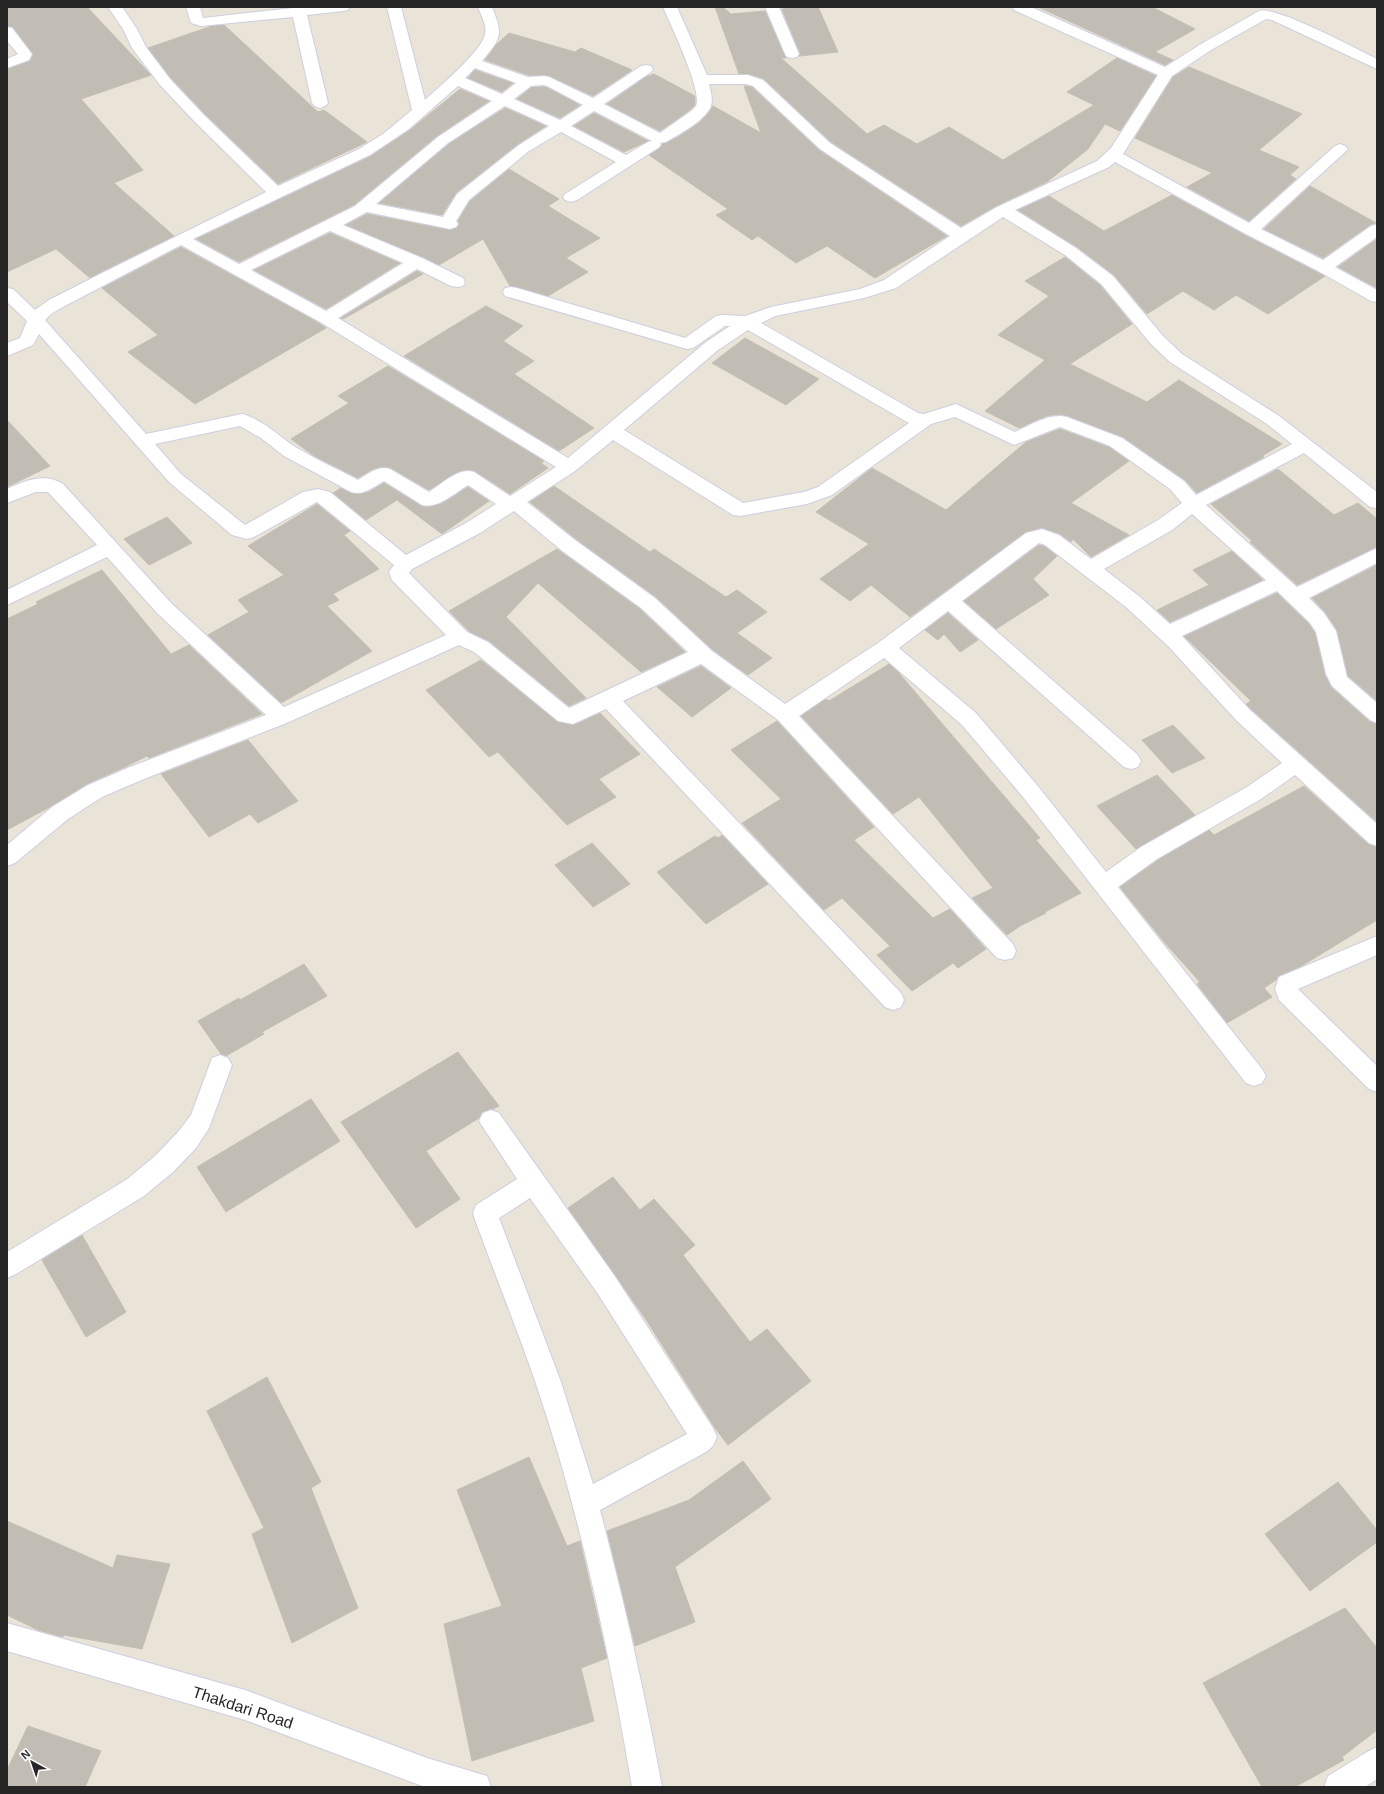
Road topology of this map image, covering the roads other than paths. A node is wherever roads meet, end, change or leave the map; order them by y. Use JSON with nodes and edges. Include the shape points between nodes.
{"nodes":[{"id":1,"x":115,"y":7,"type":"edge"},
{"id":2,"x":193,"y":7,"type":"edge"},
{"id":3,"x":343,"y":7,"type":"edge"},
{"id":4,"x":394,"y":7,"type":"edge"},
{"id":5,"x":485,"y":7,"type":"edge"},
{"id":6,"x":670,"y":7,"type":"edge"},
{"id":7,"x":772,"y":7,"type":"edge"},
{"id":8,"x":1019,"y":7,"type":"edge"},
{"id":9,"x":1265,"y":7,"type":"edge"},
{"id":10,"x":299,"y":12,"type":"junction"},
{"id":11,"x":1277,"y":17,"type":"junction"},
{"id":12,"x":7,"y":31,"type":"edge"},
{"id":13,"x":792,"y":54,"type":"dead end"},
{"id":14,"x":472,"y":62,"type":"junction"},
{"id":15,"x":7,"y":64,"type":"edge"},
{"id":16,"x":1377,"y":65,"type":"edge"},
{"id":17,"x":646,"y":69,"type":"dead end"},
{"id":18,"x":1166,"y":73,"type":"junction"},
{"id":19,"x":455,"y":79,"type":"junction"},
{"id":20,"x":701,"y":80,"type":"junction"},
{"id":21,"x":527,"y":82,"type":"junction"},
{"id":22,"x":504,"y":100,"type":"junction"},
{"id":23,"x":320,"y":103,"type":"dead end"},
{"id":24,"x":593,"y":104,"type":"junction"},
{"id":25,"x":420,"y":111,"type":"junction"},
{"id":26,"x":561,"y":126,"type":"junction"},
{"id":27,"x":653,"y":144,"type":"dead end"},
{"id":28,"x":1340,"y":149,"type":"dead end"},
{"id":29,"x":1114,"y":155,"type":"junction"},
{"id":30,"x":626,"y":161,"type":"junction"},
{"id":31,"x":276,"y":193,"type":"junction"},
{"id":32,"x":571,"y":197,"type":"dead end"},
{"id":33,"x":364,"y":207,"type":"junction"},
{"id":34,"x":1003,"y":210,"type":"junction"},
{"id":35,"x":330,"y":225,"type":"junction"},
{"id":36,"x":1250,"y":230,"type":"junction"},
{"id":37,"x":1374,"y":235,"type":"edge"},
{"id":38,"x":962,"y":236,"type":"junction"},
{"id":39,"x":182,"y":239,"type":"junction"},
{"id":40,"x":416,"y":262,"type":"junction"},
{"id":41,"x":1324,"y":267,"type":"junction"},
{"id":42,"x":239,"y":270,"type":"junction"},
{"id":43,"x":457,"y":282,"type":"dead end"},
{"id":44,"x":511,"y":292,"type":"dead end"},
{"id":45,"x":7,"y":293,"type":"edge"},
{"id":46,"x":1377,"y":297,"type":"edge"},
{"id":47,"x":326,"y":318,"type":"junction"},
{"id":48,"x":36,"y":320,"type":"junction"},
{"id":49,"x":747,"y":322,"type":"junction"},
{"id":50,"x":7,"y":350,"type":"edge"},
{"id":51,"x":925,"y":420,"type":"junction"},
{"id":52,"x":612,"y":431,"type":"junction"},
{"id":53,"x":142,"y":441,"type":"junction"},
{"id":54,"x":1305,"y":445,"type":"junction"},
{"id":55,"x":569,"y":468,"type":"junction"},
{"id":56,"x":7,"y":496,"type":"edge"},
{"id":57,"x":1377,"y":502,"type":"edge"},
{"id":58,"x":511,"y":503,"type":"junction"},
{"id":59,"x":1192,"y":504,"type":"junction"},
{"id":60,"x":110,"y":547,"type":"junction"},
{"id":61,"x":1377,"y":555,"type":"edge"},
{"id":62,"x":405,"y":564,"type":"junction"},
{"id":63,"x":1091,"y":568,"type":"junction"},
{"id":64,"x":1279,"y":582,"type":"junction"},
{"id":65,"x":1295,"y":597,"type":"junction"},
{"id":66,"x":7,"y":598,"type":"edge"},
{"id":67,"x":949,"y":601,"type":"junction"},
{"id":68,"x":1167,"y":634,"type":"junction"},
{"id":69,"x":459,"y":637,"type":"junction"},
{"id":70,"x":885,"y":648,"type":"junction"},
{"id":71,"x":705,"y":656,"type":"junction"},
{"id":72,"x":610,"y":699,"type":"junction"},
{"id":73,"x":785,"y":715,"type":"junction"},
{"id":74,"x":1377,"y":715,"type":"edge"},
{"id":75,"x":282,"y":718,"type":"junction"},
{"id":76,"x":1131,"y":761,"type":"dead end"},
{"id":77,"x":1296,"y":764,"type":"junction"},
{"id":78,"x":1377,"y":837,"type":"edge"},
{"id":79,"x":7,"y":857,"type":"edge"},
{"id":80,"x":1104,"y":885,"type":"junction"},
{"id":81,"x":1377,"y":945,"type":"edge"},
{"id":82,"x":1005,"y":951,"type":"dead end"},
{"id":83,"x":894,"y":1000,"type":"dead end"},
{"id":84,"x":220,"y":1065,"type":"dead end"},
{"id":85,"x":1254,"y":1076,"type":"dead end"},
{"id":86,"x":1377,"y":1082,"type":"edge"},
{"id":87,"x":491,"y":1121,"type":"dead end"},
{"id":88,"x":533,"y":1182,"type":"junction"},
{"id":89,"x":7,"y":1266,"type":"edge"},
{"id":90,"x":585,"y":1503,"type":"junction"},
{"id":91,"x":7,"y":1637,"type":"edge"},
{"id":92,"x":1377,"y":1762,"type":"edge"},
{"id":93,"x":476,"y":1787,"type":"edge"},
{"id":94,"x":647,"y":1787,"type":"edge"},
{"id":95,"x":1339,"y":1787,"type":"edge"}],
"edges":[{"from":1,"to":31,"type":"street","via":[[130,29],[138,48],[165,82]]},
{"from":2,"to":10,"type":"street","via":[[196,20],[201,22]]},
{"from":3,"to":10,"type":"street"},
{"from":4,"to":25,"type":"street"},
{"from":5,"to":14,"type":"street","via":[[493,28],[492,37]]},
{"from":6,"to":20,"type":"street"},
{"from":7,"to":13,"type":"street"},
{"from":8,"to":18,"type":"street"},
{"from":9,"to":11,"type":"street"},
{"from":10,"to":23,"type":"street"},
{"from":11,"to":16,"type":"street"},
{"from":11,"to":18,"type":"street","via":[[1264,14],[1258,16]]},
{"from":12,"to":15,"type":"street","via":[[25,54],[21,60]]},
{"from":14,"to":19,"type":"street"},
{"from":14,"to":21,"type":"street"},
{"from":17,"to":24,"type":"street"},
{"from":18,"to":29,"type":"street"},
{"from":19,"to":22,"type":"street"},
{"from":19,"to":25,"type":"street"},
{"from":20,"to":24,"type":"street","via":[[703,108],[661,139]]},
{"from":20,"to":38,"type":"street","via":[[748,79],[758,83],[825,146]]},
{"from":21,"to":22,"type":"street"},
{"from":21,"to":24,"type":"street","via":[[544,80]]},
{"from":22,"to":26,"type":"street"},
{"from":22,"to":33,"type":"street","via":[[443,140]]},
{"from":24,"to":26,"type":"street"},
{"from":25,"to":31,"type":"street","via":[[367,151]]},
{"from":26,"to":30,"type":"street"},
{"from":26,"to":33,"type":"street","via":[[533,141],[463,197],[449,223]]},
{"from":27,"to":30,"type":"street"},
{"from":28,"to":36,"type":"street"},
{"from":29,"to":34,"type":"street","via":[[1103,164]]},
{"from":29,"to":36,"type":"street"},
{"from":30,"to":32,"type":"street"},
{"from":31,"to":39,"type":"street"},
{"from":33,"to":35,"type":"street"},
{"from":34,"to":38,"type":"street"},
{"from":34,"to":54,"type":"street","via":[[1098,271],[1122,295],[1166,350],[1176,358],[1273,420]]},
{"from":35,"to":40,"type":"street"},
{"from":35,"to":42,"type":"street"},
{"from":36,"to":41,"type":"street"},
{"from":37,"to":41,"type":"street"},
{"from":38,"to":49,"type":"street","via":[[890,284],[771,312]]},
{"from":39,"to":42,"type":"street"},
{"from":39,"to":48,"type":"street","via":[[55,304]]},
{"from":40,"to":43,"type":"street"},
{"from":40,"to":47,"type":"street"},
{"from":41,"to":46,"type":"street"},
{"from":42,"to":47,"type":"street"},
{"from":44,"to":49,"type":"street","via":[[687,344],[722,320]]},
{"from":45,"to":48,"type":"street"},
{"from":47,"to":55,"type":"street"},
{"from":48,"to":50,"type":"street","via":[[27,341]]},
{"from":48,"to":53,"type":"street"},
{"from":49,"to":51,"type":"street","via":[[913,418]]},
{"from":49,"to":52,"type":"street","via":[[712,346]]},
{"from":51,"to":52,"type":"street","via":[[825,491],[807,498],[740,510]]},
{"from":51,"to":59,"type":"street","via":[[956,410],[1014,439],[1061,421],[1121,445],[1177,485]]},
{"from":52,"to":55,"type":"street"},
{"from":53,"to":58,"type":"street","via":[[242,420],[267,434],[290,452],[358,488],[384,472],[428,500],[468,476]]},
{"from":53,"to":62,"type":"street","via":[[175,478],[239,530],[252,530],[310,497],[323,496]]},
{"from":54,"to":57,"type":"street"},
{"from":54,"to":59,"type":"street"},
{"from":55,"to":58,"type":"street"},
{"from":56,"to":60,"type":"street","via":[[32,486],[49,484],[58,490]]},
{"from":58,"to":62,"type":"street","via":[[473,528]]},
{"from":58,"to":71,"type":"street","via":[[648,604]]},
{"from":59,"to":63,"type":"street","via":[[1165,525]]},
{"from":59,"to":64,"type":"street"},
{"from":60,"to":66,"type":"street"},
{"from":60,"to":75,"type":"street","via":[[164,608]]},
{"from":61,"to":65,"type":"street"},
{"from":62,"to":69,"type":"street","via":[[399,575]]},
{"from":63,"to":67,"type":"street","via":[[1052,540],[1042,536],[1033,538]]},
{"from":63,"to":68,"type":"street","via":[[1134,602]]},
{"from":64,"to":65,"type":"street"},
{"from":64,"to":68,"type":"street"},
{"from":65,"to":74,"type":"street","via":[[1324,627],[1339,681]]},
{"from":67,"to":70,"type":"street"},
{"from":67,"to":76,"type":"street"},
{"from":68,"to":77,"type":"street","via":[[1243,715]]},
{"from":69,"to":72,"type":"street","via":[[480,647],[565,716],[573,716]]},
{"from":69,"to":75,"type":"street"},
{"from":70,"to":73,"type":"street"},
{"from":70,"to":80,"type":"street","via":[[969,719]]},
{"from":71,"to":72,"type":"street","via":[[696,657]]},
{"from":71,"to":73,"type":"street"},
{"from":72,"to":83,"type":"street"},
{"from":73,"to":82,"type":"street"},
{"from":75,"to":79,"type":"street","via":[[95,791],[60,813]]},
{"from":77,"to":78,"type":"street"},
{"from":77,"to":80,"type":"street","via":[[1254,793],[1149,853]]},
{"from":80,"to":85,"type":"street"},
{"from":81,"to":86,"type":"street","via":[[1291,982],[1287,984],[1286,989],[1287,993]]},
{"from":84,"to":89,"type":"street","via":[[200,1120],[187,1140],[164,1164],[135,1188]]},
{"from":87,"to":88,"type":"street"},
{"from":88,"to":90,"type":"street","via":[[489,1210],[486,1217],[548,1382]]},
{"from":88,"to":90,"type":"street","via":[[607,1286],[704,1437]]},
{"from":90,"to":94,"type":"street","via":[[631,1700]]},
{"from":91,"to":93,"type":"street","name":"Thakdari Road","via":[[245,1705],[427,1773]]},
{"from":92,"to":95,"type":"street"}]}
